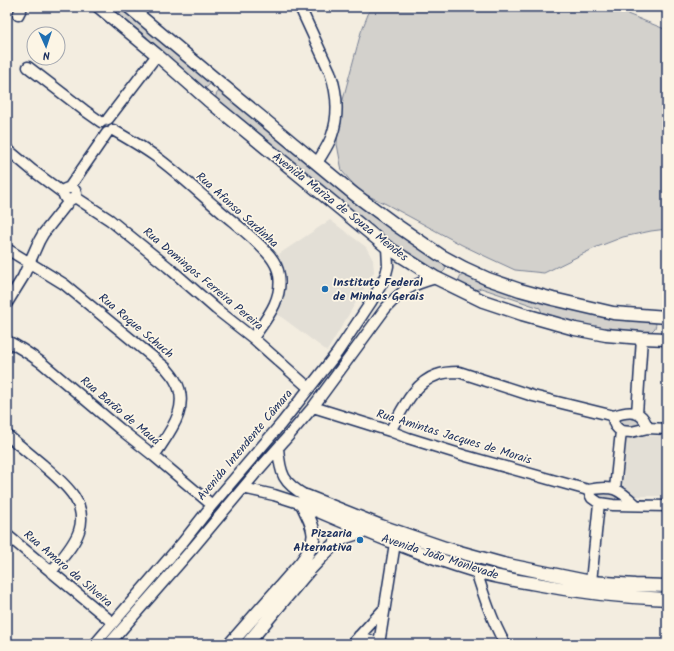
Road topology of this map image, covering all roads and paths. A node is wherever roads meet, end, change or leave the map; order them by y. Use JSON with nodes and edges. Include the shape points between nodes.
{"nodes":[{"id":1,"x":99,"y":7,"type":"edge"},
{"id":2,"x":129,"y":7,"type":"edge"},
{"id":3,"x":300,"y":7,"type":"edge"},
{"id":4,"x":157,"y":55,"type":"junction"},
{"id":5,"x":28,"y":67,"type":"dead end"},
{"id":6,"x":221,"y":84,"type":"junction"},
{"id":7,"x":208,"y":100,"type":"junction"},
{"id":8,"x":105,"y":121,"type":"junction"},
{"id":9,"x":110,"y":132,"type":"junction"},
{"id":10,"x":7,"y":149,"type":"edge"},
{"id":11,"x":317,"y":163,"type":"junction"},
{"id":12,"x":69,"y":194,"type":"junction"},
{"id":13,"x":387,"y":247,"type":"junction"},
{"id":14,"x":7,"y":248,"type":"edge"},
{"id":15,"x":30,"y":262,"type":"junction"},
{"id":16,"x":464,"y":268,"type":"junction"},
{"id":17,"x":436,"y":278,"type":"junction"},
{"id":18,"x":453,"y":286,"type":"junction"},
{"id":19,"x":7,"y":303,"type":"edge"},
{"id":20,"x":667,"y":317,"type":"edge"},
{"id":21,"x":253,"y":338,"type":"junction"},
{"id":22,"x":642,"y":338,"type":"junction"},
{"id":23,"x":667,"y":339,"type":"edge"},
{"id":24,"x":7,"y":341,"type":"edge"},
{"id":25,"x":337,"y":353,"type":"junction"},
{"id":26,"x":347,"y":360,"type":"junction"},
{"id":27,"x":309,"y":388,"type":"junction"},
{"id":28,"x":313,"y":407,"type":"junction"},
{"id":29,"x":637,"y":414,"type":"junction"},
{"id":30,"x":614,"y":416,"type":"junction"},
{"id":31,"x":281,"y":424,"type":"junction"},
{"id":32,"x":648,"y":428,"type":"junction"},
{"id":33,"x":667,"y":429,"type":"edge"},
{"id":34,"x":390,"y":431,"type":"junction"},
{"id":35,"x":620,"y":431,"type":"junction"},
{"id":36,"x":291,"y":433,"type":"junction"},
{"id":37,"x":7,"y":435,"type":"edge"},
{"id":38,"x":278,"y":448,"type":"junction"},
{"id":39,"x":154,"y":456,"type":"junction"},
{"id":40,"x":243,"y":488,"type":"junction"},
{"id":41,"x":615,"y":489,"type":"junction"},
{"id":42,"x":588,"y":490,"type":"junction"},
{"id":43,"x":304,"y":500,"type":"junction"},
{"id":44,"x":599,"y":503,"type":"junction"},
{"id":45,"x":212,"y":505,"type":"junction"},
{"id":46,"x":636,"y":505,"type":"junction"},
{"id":47,"x":667,"y":506,"type":"edge"},
{"id":48,"x":364,"y":531,"type":"junction"},
{"id":49,"x":7,"y":535,"type":"edge"},
{"id":50,"x":183,"y":542,"type":"junction"},
{"id":51,"x":396,"y":543,"type":"junction"},
{"id":52,"x":192,"y":549,"type":"junction"},
{"id":53,"x":442,"y":553,"type":"junction"},
{"id":54,"x":305,"y":567,"type":"junction"},
{"id":55,"x":476,"y":571,"type":"junction"},
{"id":56,"x":51,"y":572,"type":"junction"},
{"id":57,"x":591,"y":582,"type":"junction"},
{"id":58,"x":667,"y":586,"type":"edge"},
{"id":59,"x":634,"y":591,"type":"junction"},
{"id":60,"x":667,"y":599,"type":"edge"},
{"id":61,"x":384,"y":608,"type":"junction"},
{"id":62,"x":113,"y":622,"type":"junction"},
{"id":63,"x":355,"y":640,"type":"edge"},
{"id":64,"x":95,"y":644,"type":"edge"},
{"id":65,"x":109,"y":644,"type":"edge"},
{"id":66,"x":230,"y":644,"type":"edge"},
{"id":67,"x":247,"y":644,"type":"edge"},
{"id":68,"x":375,"y":644,"type":"edge"},
{"id":69,"x":379,"y":644,"type":"edge"},
{"id":70,"x":505,"y":644,"type":"edge"}],
"edges":[{"from":1,"to":4,"type":"main road","name":"Avenida Mariza de Souza Mendes"},
{"from":2,"to":6,"type":"main road","name":"Avenida Mariza de Souza Mendes"},
{"from":3,"to":11,"type":"street","via":[[328,68],[335,92],[335,126]]},
{"from":4,"to":7,"type":"main road","name":"Avenida Mariza de Souza Mendes"},
{"from":4,"to":8,"type":"street"},
{"from":5,"to":8,"type":"street","via":[[84,110]]},
{"from":6,"to":7,"type":"main road"},
{"from":6,"to":11,"type":"main road","name":"Avenida Mariza de Souza Mendes"},
{"from":7,"to":13,"type":"main road","name":"Avenida Mariza de Souza Mendes"},
{"from":8,"to":9,"type":"street","via":[[100,126],[101,130]]},
{"from":9,"to":12,"type":"street"},
{"from":9,"to":21,"type":"street","name":"Rua Afonso Sardinha","via":[[147,151],[167,166],[245,232],[274,263],[279,274],[278,294]]},
{"from":10,"to":12,"type":"street","name":"Rua Domingos Ferreira Pereira","via":[[32,170]]},
{"from":11,"to":16,"type":"main road","name":"Avenida Mariza de Souza Mendes","via":[[396,225]]},
{"from":12,"to":15,"type":"street","via":[[43,234]]},
{"from":12,"to":21,"type":"street","name":"Rua Domingos Ferreira Pereira","via":[[100,212]]},
{"from":13,"to":17,"type":"main road","name":"Avenida Mariza de Souza Mendes"},
{"from":13,"to":25,"type":"street","name":"Avenida Intendente Câmara","via":[[388,266],[381,285]]},
{"from":14,"to":15,"type":"street","name":"Rua Roque Schuch"},
{"from":15,"to":19,"type":"street"},
{"from":15,"to":39,"type":"street","name":"Rua Roque Schuch","via":[[74,292],[166,368],[176,381],[181,397],[178,418]]},
{"from":16,"to":18,"type":"main road"},
{"from":16,"to":20,"type":"main road","name":"Avenida Mariza de Souza Mendes","via":[[488,279],[553,299],[613,313]]},
{"from":17,"to":18,"type":"main road","name":"Avenida Mariza de Souza Mendes"},
{"from":17,"to":26,"type":"street","via":[[412,286],[397,296]]},
{"from":18,"to":22,"type":"main road","name":"Avenida Mariza de Souza Mendes","via":[[483,301],[575,329]]},
{"from":20,"to":23,"type":"main road"},
{"from":21,"to":27,"type":"street","name":"Rua Domingos Ferreira Pereira"},
{"from":22,"to":23,"type":"main road","name":"Avenida Mariza de Souza Mendes"},
{"from":22,"to":29,"type":"street"},
{"from":24,"to":39,"type":"street","name":"Rua Barão de Mauá","via":[[42,363]]},
{"from":25,"to":26,"type":"street"},
{"from":25,"to":27,"type":"street","name":"Avenida Intendente Câmara"},
{"from":26,"to":28,"type":"street"},
{"from":27,"to":31,"type":"street","name":"Avenida Intendente Câmara"},
{"from":28,"to":34,"type":"street","name":"Rua Amintas Jacques de Morais"},
{"from":28,"to":36,"type":"street"},
{"from":29,"to":30,"type":"street","via":[[624,413]]},
{"from":29,"to":32,"type":"street","via":[[643,418]]},
{"from":30,"to":34,"type":"street","via":[[533,396],[458,372],[449,372],[424,381],[410,398]]},
{"from":30,"to":35,"type":"street","via":[[614,424]]},
{"from":31,"to":36,"type":"street"},
{"from":31,"to":45,"type":"street","name":"Avenida Intendente Câmara"},
{"from":32,"to":33,"type":"street"},
{"from":32,"to":35,"type":"street","via":[[631,432]]},
{"from":34,"to":42,"type":"street","name":"Rua Amintas Jacques de Morais","via":[[466,456]]},
{"from":35,"to":41,"type":"street"},
{"from":36,"to":38,"type":"street"},
{"from":37,"to":56,"type":"street","via":[[68,488],[80,509],[81,520],[77,535]]},
{"from":38,"to":40,"type":"street"},
{"from":38,"to":43,"type":"street","name":"Avenida João Monlevade","via":[[281,472]]},
{"from":39,"to":45,"type":"street","name":"Rua Barão de Mauá"},
{"from":40,"to":43,"type":"street","name":"Avenida João Monlevade"},
{"from":40,"to":52,"type":"street"},
{"from":41,"to":42,"type":"street","name":"Rua Amintas Jacques de Morais"},
{"from":41,"to":46,"type":"street"},
{"from":42,"to":44,"type":"street","via":[[592,498]]},
{"from":43,"to":48,"type":"main road","name":"Avenida João Monlevade"},
{"from":43,"to":53,"type":"main road","name":"Avenida João Monlevade","via":[[381,526]]},
{"from":43,"to":54,"type":"main road","via":[[314,537]]},
{"from":44,"to":46,"type":"street"},
{"from":44,"to":57,"type":"street"},
{"from":45,"to":50,"type":"street","name":"Avenida Intendente Câmara"},
{"from":46,"to":47,"type":"street"},
{"from":48,"to":51,"type":"main road","name":"Avenida João Monlevade"},
{"from":48,"to":54,"type":"main road","via":[[337,542]]},
{"from":49,"to":56,"type":"street","name":"Rua Amaro da Silveira"},
{"from":50,"to":52,"type":"street"},
{"from":50,"to":62,"type":"street","name":"Avenida Intendente Câmara"},
{"from":51,"to":53,"type":"main road","name":"Avenida João Monlevade"},
{"from":51,"to":61,"type":"street"},
{"from":52,"to":65,"type":"street"},
{"from":53,"to":55,"type":"main road","name":"Avenida João Monlevade"},
{"from":53,"to":57,"type":"main road","name":"Avenida João Monlevade"},
{"from":54,"to":66,"type":"main road"},
{"from":54,"to":67,"type":"main road"},
{"from":55,"to":59,"type":"main road","name":"Avenida João Monlevade","via":[[567,590]]},
{"from":55,"to":70,"type":"street","via":[[493,621]]},
{"from":56,"to":62,"type":"street","name":"Rua Amaro da Silveira"},
{"from":57,"to":59,"type":"main road","name":"Avenida João Monlevade"},
{"from":58,"to":59,"type":"main road","name":"Avenida João Monlevade"},
{"from":59,"to":60,"type":"main road","name":"Avenida João Monlevade"},
{"from":61,"to":63,"type":"street"},
{"from":61,"to":69,"type":"street"},
{"from":62,"to":64,"type":"street","name":"Avenida Intendente Câmara"},
{"from":63,"to":68,"type":"street","via":[[370,640]]}]}
